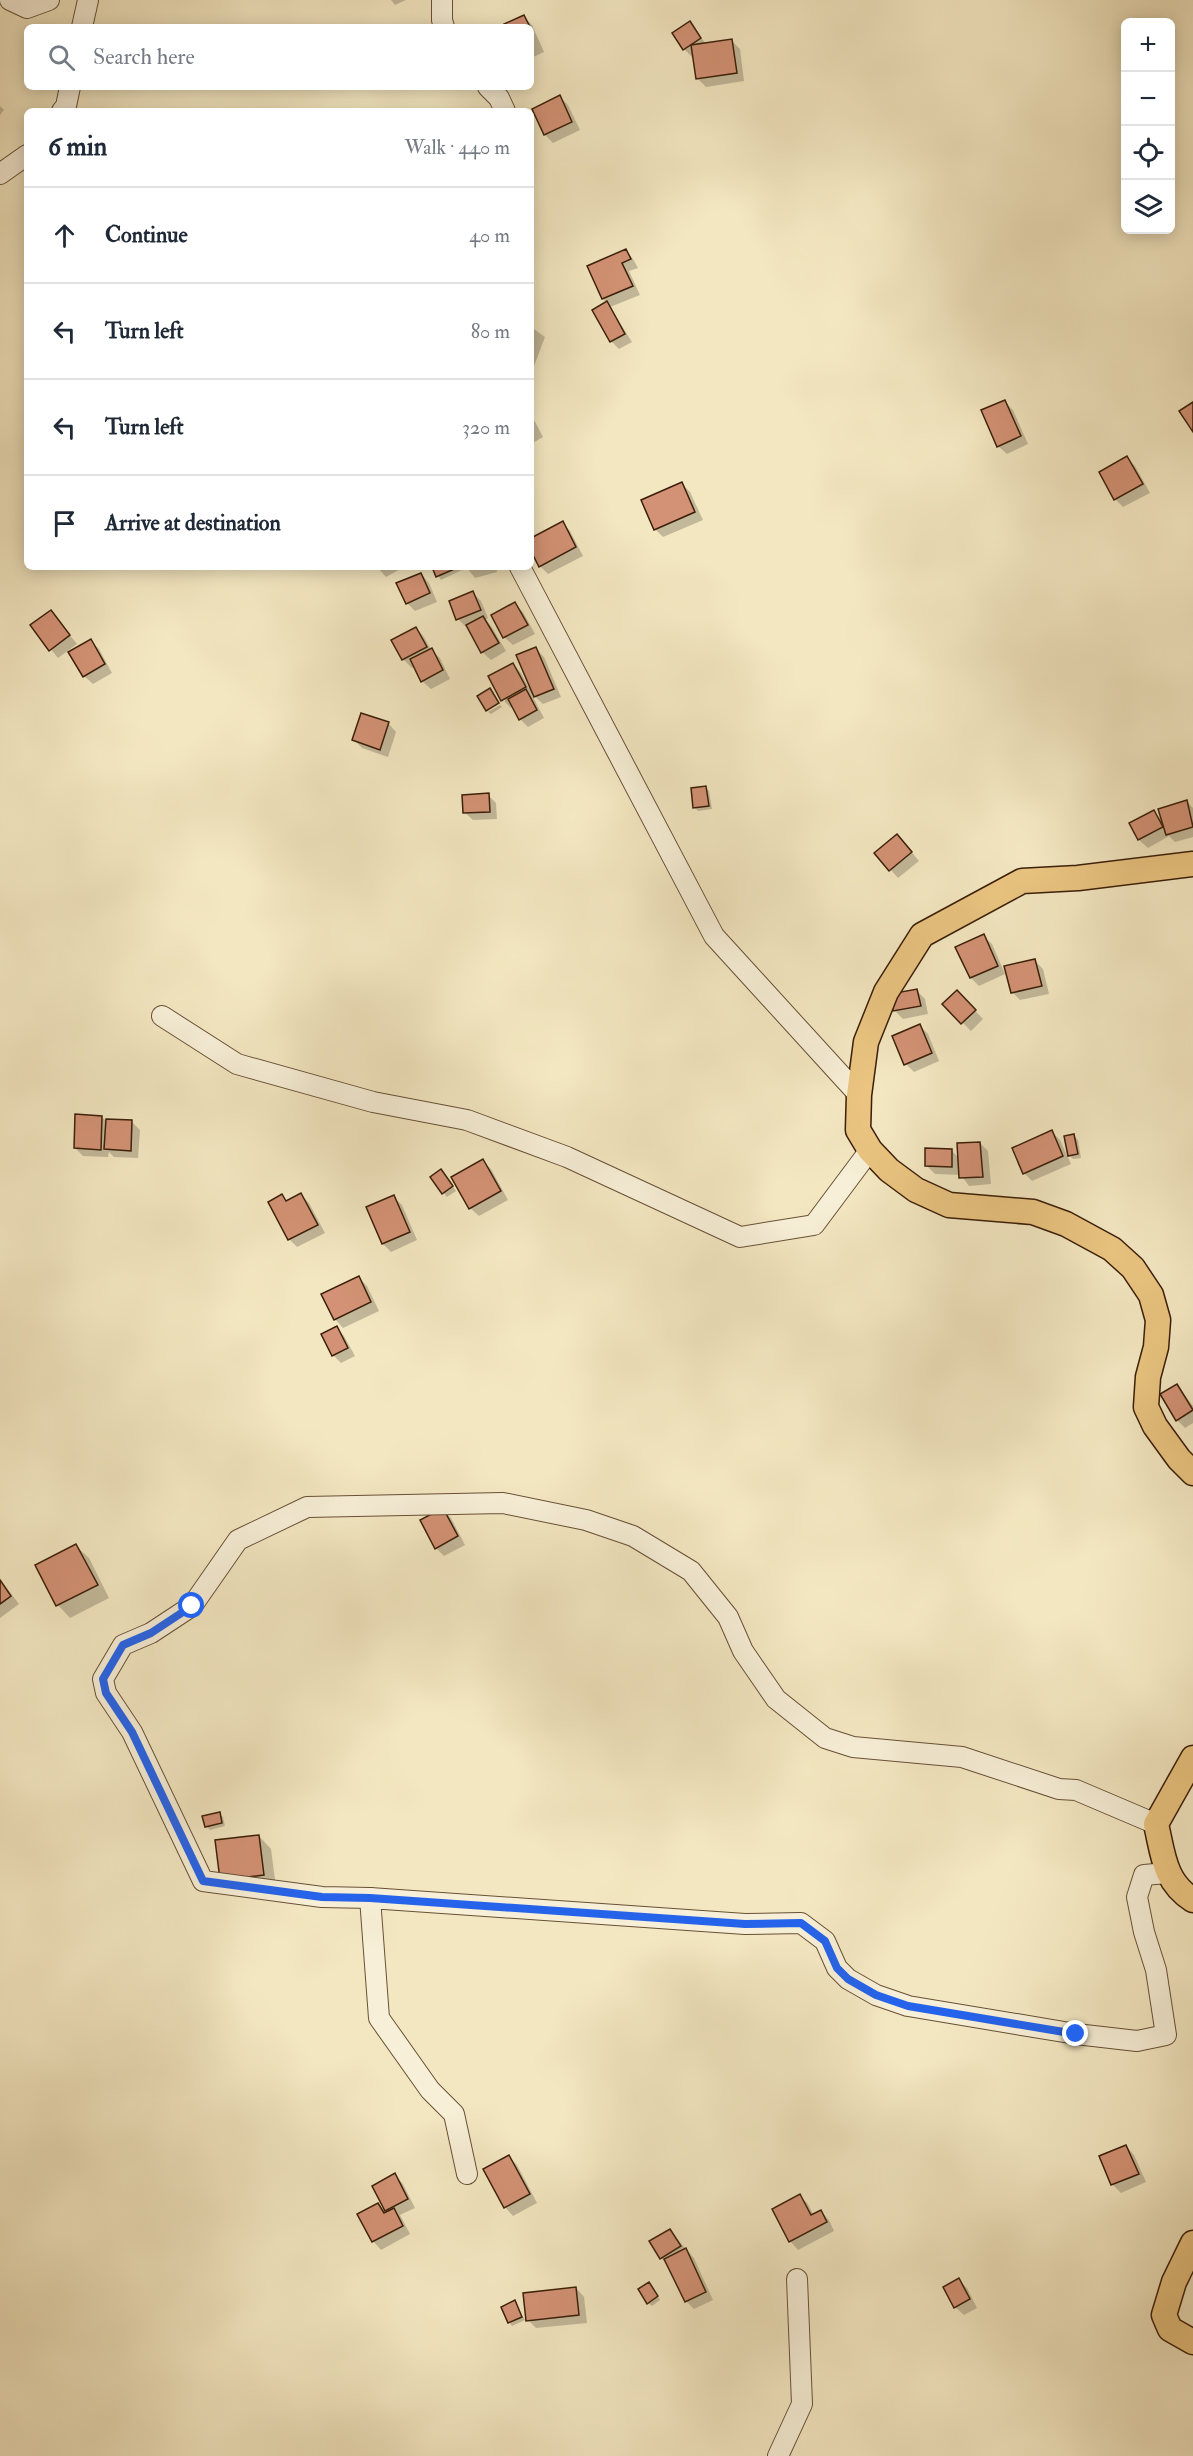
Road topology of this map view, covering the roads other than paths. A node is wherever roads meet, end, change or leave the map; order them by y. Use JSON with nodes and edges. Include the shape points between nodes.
{"nodes":[{"id":1,"x":10,"y":0,"type":"edge"},
{"id":2,"x":50,"y":0,"type":"edge"},
{"id":3,"x":88,"y":0,"type":"edge"},
{"id":4,"x":442,"y":0,"type":"edge"},
{"id":5,"x":83,"y":24,"type":"edge"},
{"id":6,"x":443,"y":24,"type":"edge"},
{"id":7,"x":69,"y":90,"type":"edge"},
{"id":8,"x":491,"y":90,"type":"edge"},
{"id":9,"x":64,"y":108,"type":"edge"},
{"id":10,"x":504,"y":108,"type":"edge"},
{"id":11,"x":24,"y":157,"type":"edge"},
{"id":12,"x":0,"y":174,"type":"edge"},
{"id":13,"x":522,"y":570,"type":"edge"},
{"id":14,"x":1193,"y":864,"type":"edge"},
{"id":15,"x":162,"y":1016,"type":"dead end"},
{"id":16,"x":859,"y":1095,"type":"junction"},
{"id":17,"x":870,"y":1150,"type":"junction"},
{"id":18,"x":1193,"y":1473,"type":"edge"},
{"id":19,"x":1193,"y":1758,"type":"edge"},
{"id":20,"x":1156,"y":1824,"type":"junction"},
{"id":21,"x":1167,"y":1873,"type":"junction"},
{"id":22,"x":370,"y":1898,"type":"junction"},
{"id":23,"x":1193,"y":1900,"type":"edge"},
{"id":24,"x":467,"y":2175,"type":"dead end"},
{"id":25,"x":1193,"y":2243,"type":"edge"},
{"id":26,"x":797,"y":2279,"type":"dead end"},
{"id":27,"x":1193,"y":2342,"type":"edge"},
{"id":28,"x":778,"y":2456,"type":"edge"}],
"edges":[{"from":1,"to":2,"type":"street","via":[[27,8]]},
{"from":3,"to":5,"type":"street"},
{"from":4,"to":6,"type":"street"},
{"from":7,"to":9,"type":"street"},
{"from":8,"to":10,"type":"street"},
{"from":11,"to":12,"type":"street"},
{"from":13,"to":16,"type":"street","via":[[714,936]]},
{"from":14,"to":16,"type":"main road","via":[[1078,878],[1022,880],[922,935],[886,992],[866,1042]]},
{"from":15,"to":17,"type":"street","via":[[237,1064],[373,1102],[467,1120],[567,1157],[740,1237],[814,1225]]},
{"from":16,"to":17,"type":"main road","via":[[858,1130]]},
{"from":17,"to":18,"type":"main road","via":[[916,1190],[949,1205],[1033,1212],[1112,1249],[1133,1268],[1151,1295],[1158,1320],[1146,1407],[1155,1426]]},
{"from":19,"to":20,"type":"main road"},
{"from":20,"to":21,"type":"main road"},
{"from":20,"to":22,"type":"street","via":[[1076,1790],[1059,1789],[962,1757],[853,1747],[825,1738],[776,1699],[743,1651],[728,1617],[691,1572],[633,1536],[586,1520],[503,1503],[307,1507],[238,1540],[192,1606],[151,1633],[123,1645],[103,1679],[106,1693],[132,1732],[203,1881],[322,1897]]},
{"from":21,"to":22,"type":"street","via":[[1144,1875],[1137,1897],[1156,1971],[1166,2036],[1137,2041],[908,2006],[876,1995],[848,1979],[837,1968],[825,1941],[801,1923],[745,1924]]},
{"from":21,"to":23,"type":"main road","via":[[1183,1894]]},
{"from":22,"to":24,"type":"street","via":[[379,2018],[430,2090],[454,2114]]},
{"from":25,"to":27,"type":"main road","via":[[1174,2282],[1164,2315],[1170,2329]]},
{"from":26,"to":28,"type":"street","via":[[802,2404]]}]}
